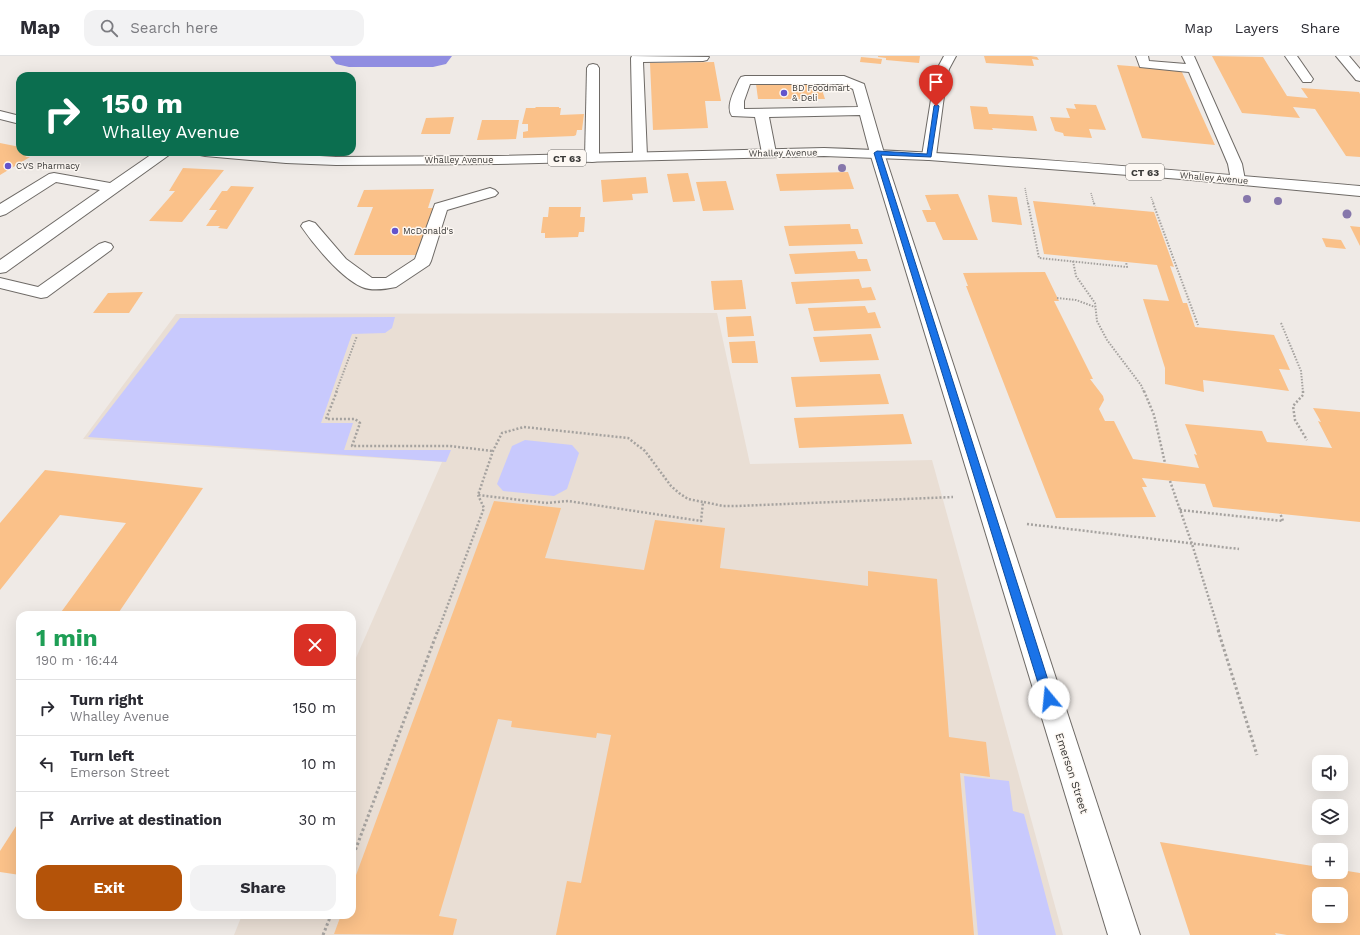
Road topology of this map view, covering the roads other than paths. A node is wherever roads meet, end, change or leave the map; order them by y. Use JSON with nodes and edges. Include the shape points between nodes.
{"nodes":[{"id":1,"x":950,"y":56,"type":"edge"},
{"id":2,"x":1142,"y":56,"type":"edge"},
{"id":3,"x":1291,"y":56,"type":"edge"},
{"id":4,"x":1342,"y":56,"type":"edge"},
{"id":5,"x":703,"y":57,"type":"dead end"},
{"id":6,"x":1191,"y":62,"type":"edge"},
{"id":7,"x":593,"y":68,"type":"dead end"},
{"id":8,"x":1360,"y":77,"type":"edge"},
{"id":9,"x":1308,"y":79,"type":"dead end"},
{"id":10,"x":866,"y":111,"type":"junction"},
{"id":11,"x":761,"y":112,"type":"junction"},
{"id":12,"x":0,"y":115,"type":"edge"},
{"id":13,"x":16,"y":119,"type":"edge"},
{"id":14,"x":769,"y":153,"type":"junction"},
{"id":15,"x":877,"y":153,"type":"junction"},
{"id":16,"x":158,"y":156,"type":"edge"},
{"id":17,"x":251,"y":156,"type":"edge"},
{"id":18,"x":640,"y":156,"type":"junction"},
{"id":19,"x":929,"y":156,"type":"junction"},
{"id":20,"x":592,"y":158,"type":"junction"},
{"id":21,"x":1238,"y":180,"type":"junction"},
{"id":22,"x":113,"y":188,"type":"junction"},
{"id":23,"x":1360,"y":191,"type":"edge"},
{"id":24,"x":490,"y":193,"type":"dead end"},
{"id":25,"x":0,"y":211,"type":"edge"},
{"id":26,"x":309,"y":226,"type":"dead end"},
{"id":27,"x":105,"y":247,"type":"dead end"},
{"id":28,"x":0,"y":268,"type":"edge"},
{"id":29,"x":0,"y":283,"type":"edge"},
{"id":30,"x":1124,"y":935,"type":"edge"}],
"edges":[{"from":1,"to":19,"type":"main road","via":[[940,81]]},
{"from":2,"to":6,"type":"main road","via":[[1144,64]]},
{"from":3,"to":9,"type":"main road"},
{"from":4,"to":8,"type":"main road"},
{"from":5,"to":18,"type":"main road","via":[[637,58]]},
{"from":6,"to":21,"type":"main road","via":[[1235,164]]},
{"from":7,"to":20,"type":"main road"},
{"from":10,"to":11,"type":"main road"},
{"from":10,"to":11,"type":"main road","name":"Emerson Street","via":[[859,87],[844,80],[745,80],[737,102],[737,113]]},
{"from":10,"to":15,"type":"main road","name":"Emerson Street"},
{"from":11,"to":14,"type":"main road"},
{"from":12,"to":13,"type":"main road"},
{"from":14,"to":15,"type":"main road","name":"Whalley Avenue","number":"CT 63"},
{"from":14,"to":18,"type":"main road","name":"Whalley Avenue","number":"CT 63"},
{"from":15,"to":19,"type":"main road","name":"Whalley Avenue","number":"CT 63"},
{"from":15,"to":30,"type":"main road","name":"Emerson Street"},
{"from":16,"to":22,"type":"main road"},
{"from":17,"to":20,"type":"main road","name":"Whalley Avenue","number":"CT 63","via":[[336,160]]},
{"from":18,"to":20,"type":"main road","name":"Whalley Avenue","number":"CT 63"},
{"from":19,"to":21,"type":"main road","name":"Whalley Avenue","number":"CT 63"},
{"from":21,"to":23,"type":"main road","name":"Whalley Avenue","number":"CT 63"},
{"from":22,"to":25,"type":"main road","via":[[54,177]]},
{"from":22,"to":28,"type":"main road"},
{"from":24,"to":26,"type":"main road","via":[[440,207],[423,261],[390,283],[368,283],[340,263]]},
{"from":27,"to":29,"type":"main road","via":[[41,293]]}]}
